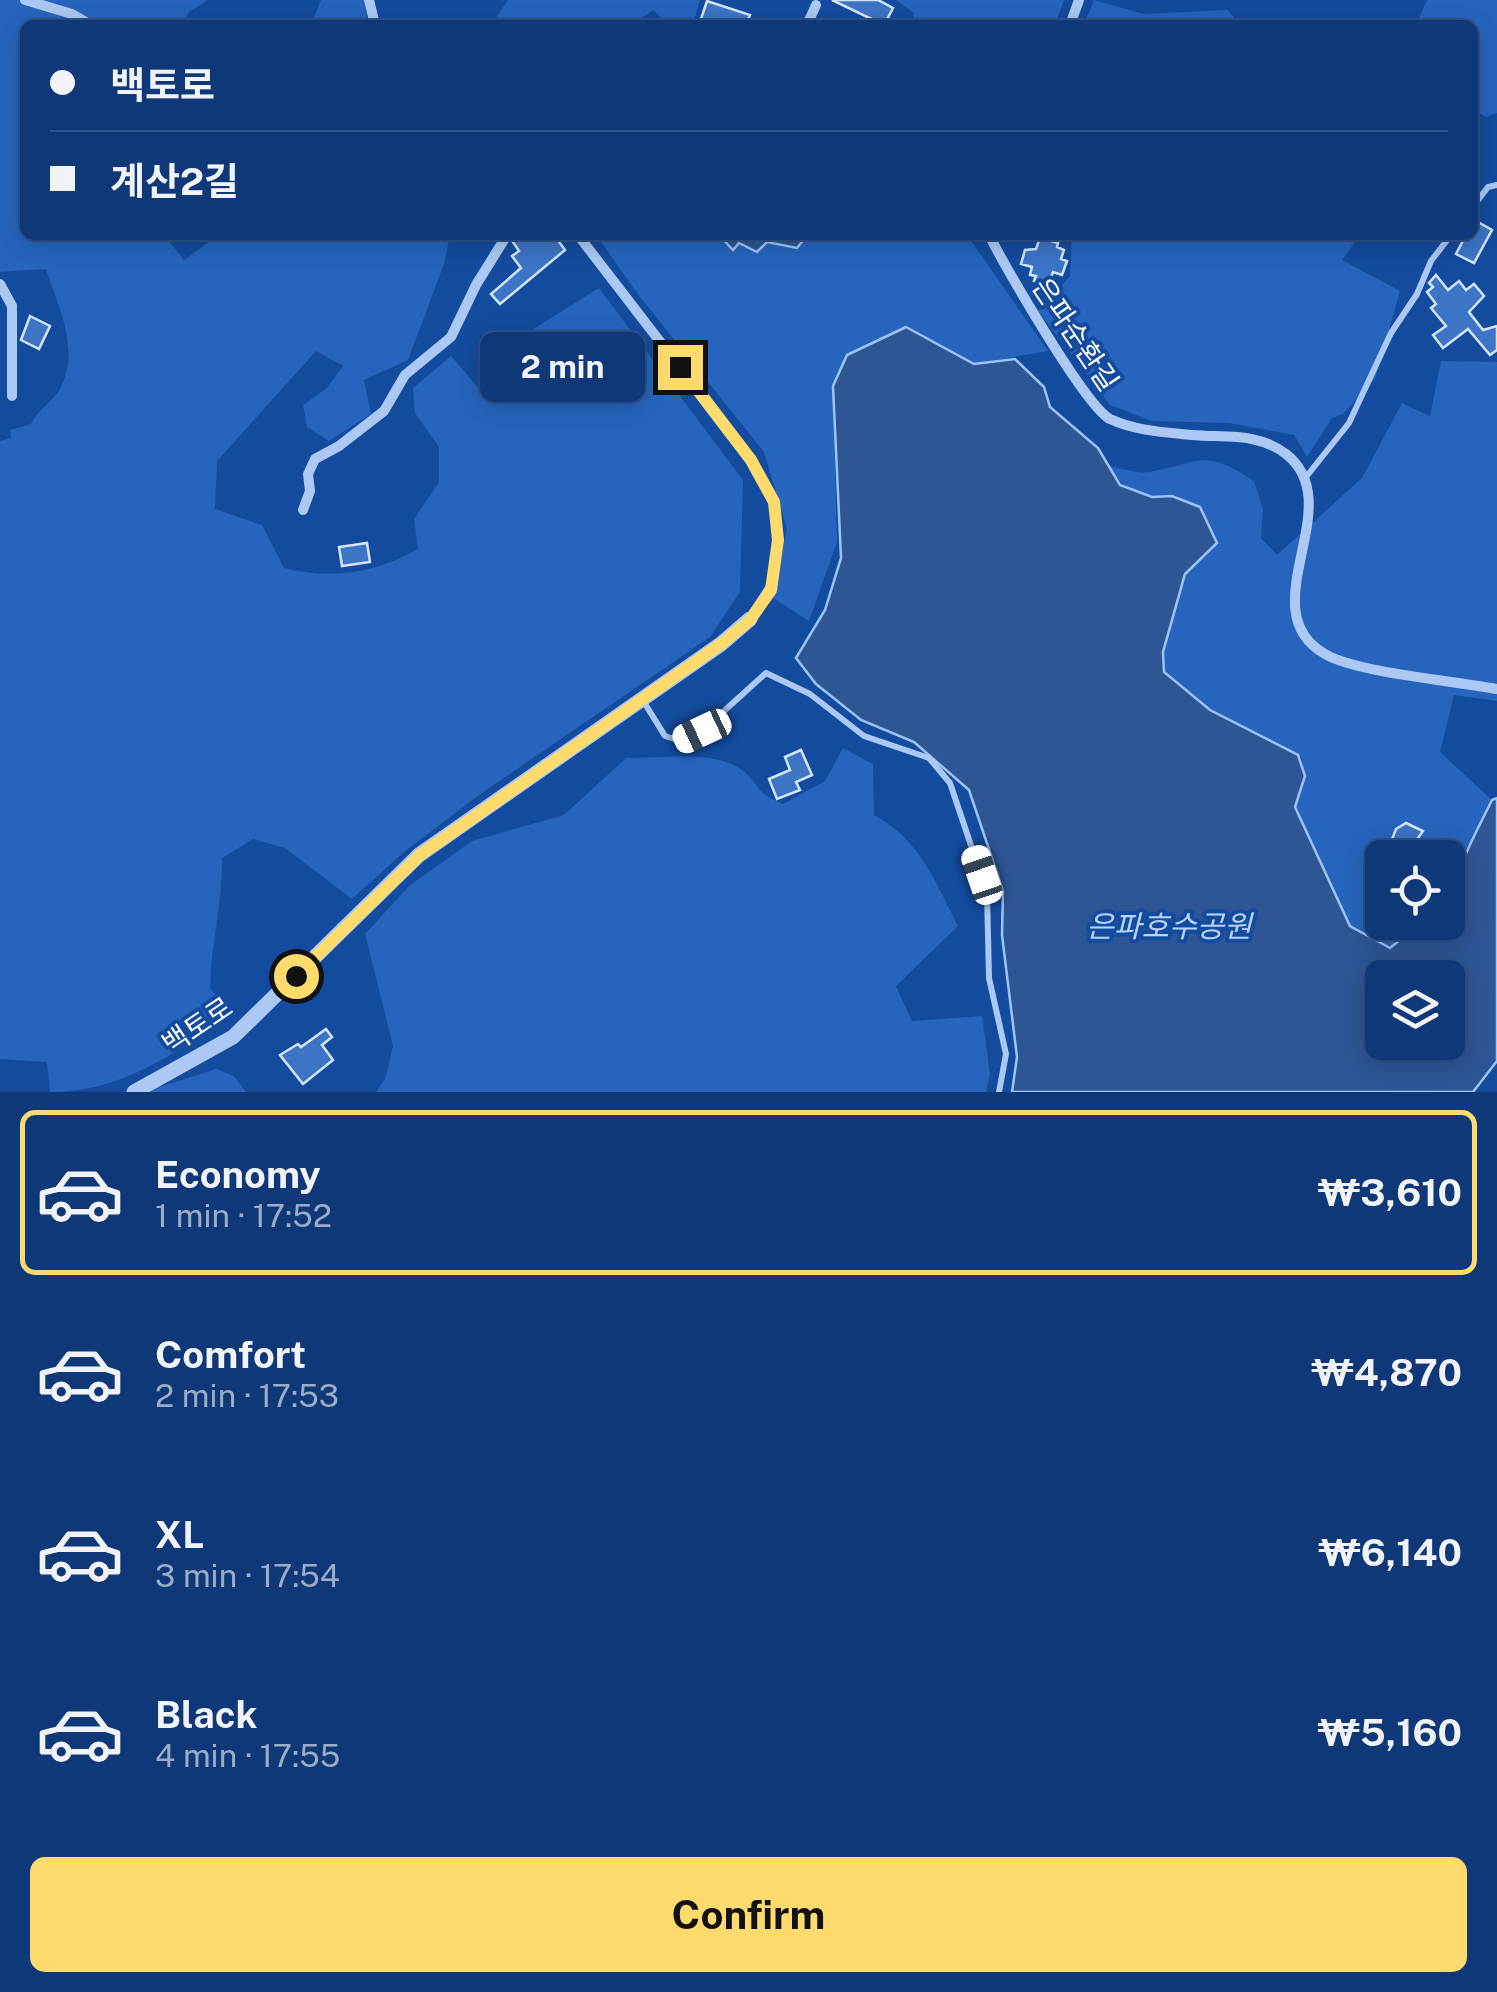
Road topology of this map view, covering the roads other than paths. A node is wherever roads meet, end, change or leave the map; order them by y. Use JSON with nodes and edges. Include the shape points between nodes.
{"nodes":[{"id":1,"x":26,"y":0,"type":"edge"},
{"id":2,"x":816,"y":4,"type":"dead end"},
{"id":3,"x":82,"y":20,"type":"edge"},
{"id":4,"x":809,"y":20,"type":"edge"},
{"id":5,"x":1497,"y":184,"type":"edge"},
{"id":6,"x":1478,"y":200,"type":"edge"},
{"id":7,"x":504,"y":240,"type":"edge"},
{"id":8,"x":582,"y":240,"type":"edge"},
{"id":9,"x":992,"y":240,"type":"edge"},
{"id":10,"x":1447,"y":240,"type":"edge"},
{"id":11,"x":0,"y":284,"type":"edge"},
{"id":12,"x":12,"y":396,"type":"dead end"},
{"id":13,"x":1306,"y":477,"type":"junction"},
{"id":14,"x":303,"y":510,"type":"dead end"},
{"id":15,"x":750,"y":620,"type":"joint"},
{"id":16,"x":1497,"y":689,"type":"edge"},
{"id":17,"x":642,"y":698,"type":"junction"},
{"id":18,"x":134,"y":1092,"type":"edge"},
{"id":19,"x":998,"y":1092,"type":"edge"}],
"edges":[{"from":1,"to":3,"type":"street"},
{"from":2,"to":4,"type":"street"},
{"from":5,"to":6,"type":"lane"},
{"from":7,"to":14,"type":"street","via":[[451,337],[404,374],[384,411],[316,459]]},
{"from":8,"to":15,"type":"street","via":[[751,460],[774,502],[772,585]]},
{"from":9,"to":13,"type":"street","name":"은파순환길","via":[[1028,308],[1106,417],[1140,430],[1256,437],[1288,455]]},
{"from":10,"to":13,"type":"lane","via":[[1391,333],[1349,422]]},
{"from":11,"to":12,"type":"street","via":[[12,306]]},
{"from":13,"to":16,"type":"street","via":[[1308,526],[1296,613],[1299,631],[1312,646],[1350,664]]},
{"from":15,"to":17,"type":"street","name":"백토로"},
{"from":17,"to":18,"type":"street","name":"백토로","via":[[420,855],[233,1037]]},
{"from":17,"to":19,"type":"lane","via":[[665,736],[681,741],[702,731],[766,673],[810,694],[864,736],[928,758],[950,782],[987,893],[989,978],[1006,1054]]}]}
